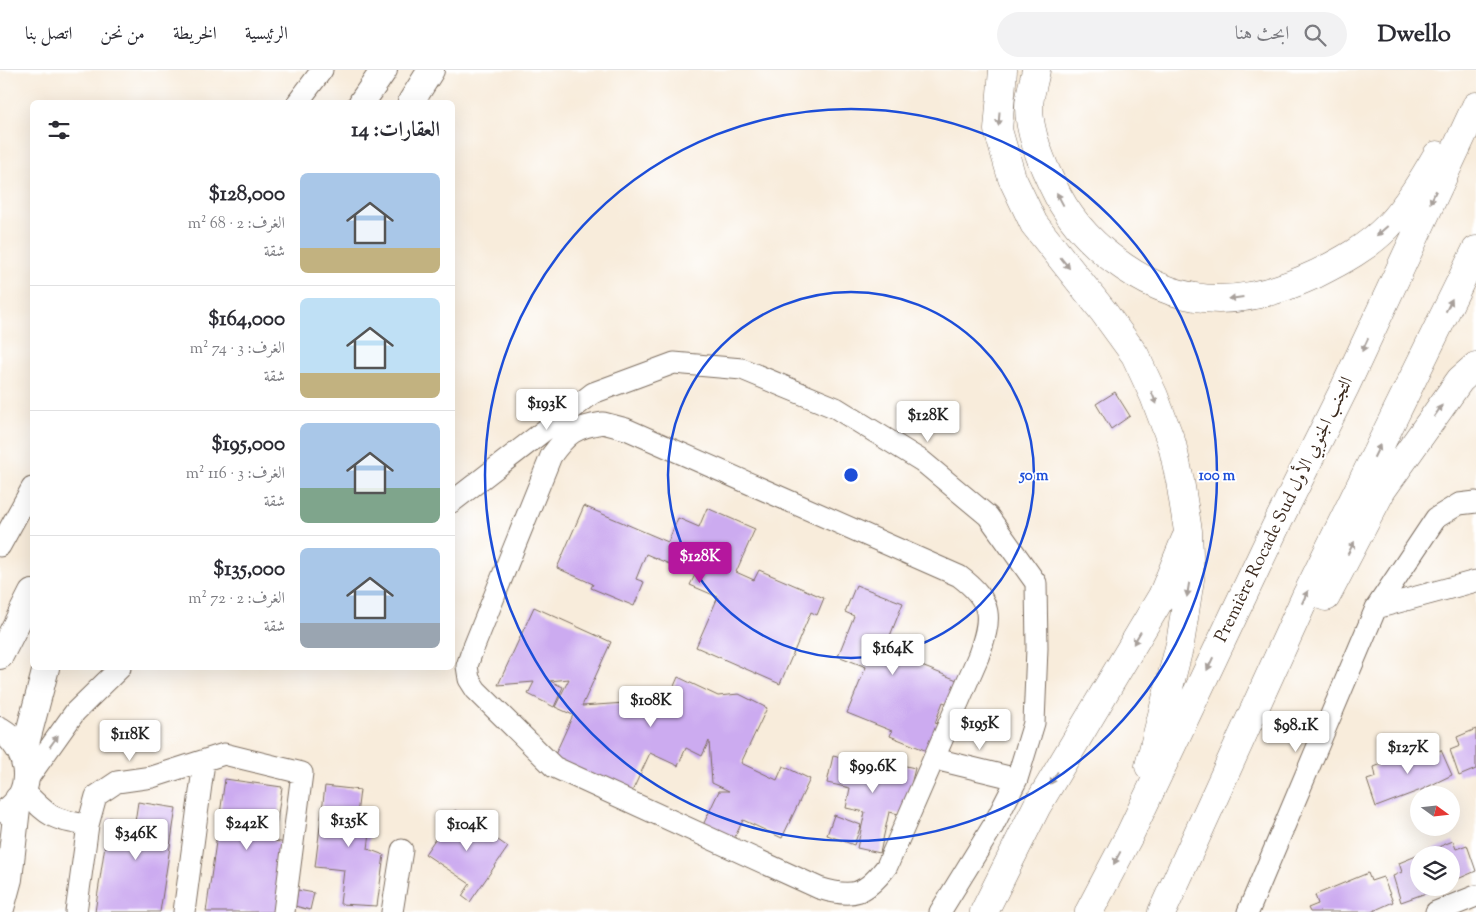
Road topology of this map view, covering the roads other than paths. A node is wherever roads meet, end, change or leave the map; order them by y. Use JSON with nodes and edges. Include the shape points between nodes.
{"nodes":[{"id":1,"x":322,"y":70,"type":"edge"},
{"id":2,"x":384,"y":70,"type":"edge"},
{"id":3,"x":431,"y":70,"type":"edge"},
{"id":4,"x":1003,"y":70,"type":"edge"},
{"id":5,"x":1036,"y":70,"type":"edge"},
{"id":6,"x":1476,"y":89,"type":"edge"},
{"id":7,"x":300,"y":100,"type":"edge"},
{"id":8,"x":363,"y":100,"type":"edge"},
{"id":9,"x":411,"y":100,"type":"edge"},
{"id":10,"x":1476,"y":106,"type":"edge"},
{"id":11,"x":1476,"y":250,"type":"edge"},
{"id":12,"x":1476,"y":366,"type":"edge"},
{"id":13,"x":30,"y":492,"type":"edge"},
{"id":14,"x":455,"y":500,"type":"edge"},
{"id":15,"x":1476,"y":502,"type":"edge"},
{"id":16,"x":1188,"y":531,"type":"junction"},
{"id":17,"x":0,"y":546,"type":"edge"},
{"id":18,"x":1476,"y":582,"type":"edge"},
{"id":19,"x":30,"y":597,"type":"edge"},
{"id":20,"x":1376,"y":608,"type":"junction"},
{"id":21,"x":0,"y":656,"type":"edge"},
{"id":22,"x":45,"y":670,"type":"edge"},
{"id":23,"x":118,"y":670,"type":"edge"},
{"id":24,"x":0,"y":730,"type":"edge"},
{"id":25,"x":23,"y":755,"type":"junction"},
{"id":26,"x":934,"y":759,"type":"junction"},
{"id":27,"x":204,"y":762,"type":"junction"},
{"id":28,"x":1017,"y":779,"type":"junction"},
{"id":29,"x":17,"y":796,"type":"edge"},
{"id":30,"x":88,"y":825,"type":"junction"},
{"id":31,"x":1130,"y":834,"type":"junction"},
{"id":32,"x":402,"y":850,"type":"dead end"},
{"id":33,"x":1182,"y":870,"type":"junction"},
{"id":34,"x":1476,"y":896,"type":"edge"},
{"id":35,"x":0,"y":912,"type":"edge"},
{"id":36,"x":76,"y":912,"type":"edge"},
{"id":37,"x":184,"y":912,"type":"edge"},
{"id":38,"x":284,"y":912,"type":"edge"},
{"id":39,"x":392,"y":912,"type":"edge"},
{"id":40,"x":940,"y":912,"type":"edge"},
{"id":41,"x":984,"y":912,"type":"edge"},
{"id":42,"x":1089,"y":912,"type":"edge"},
{"id":43,"x":1162,"y":912,"type":"edge"},
{"id":44,"x":1248,"y":912,"type":"edge"},
{"id":45,"x":1436,"y":912,"type":"edge"}],
"edges":[{"from":1,"to":7,"type":"street"},
{"from":2,"to":8,"type":"street"},
{"from":3,"to":9,"type":"street"},
{"from":4,"to":16,"type":"highway","one_way":true,"via":[[998,130],[1012,178],[1034,224],[1135,355],[1172,444]]},
{"from":6,"to":5,"type":"highway","one_way":true,"via":[[1424,177],[1388,225],[1365,246],[1294,284],[1254,295],[1218,300],[1183,296],[1147,283],[1093,243],[1069,217],[1036,147],[1029,107]]},
{"from":10,"to":31,"type":"highway","name":"Première Rocade Sud التجنب الجنوبي الأول","one_way":true},
{"from":33,"to":11,"type":"highway","one_way":true,"via":[[1305,598]]},
{"from":33,"to":12,"type":"highway","one_way":true,"via":[[1382,490],[1460,380]]},
{"from":13,"to":17,"type":"street"},
{"from":14,"to":28,"type":"street","via":[[593,392],[674,362],[742,369],[836,408],[922,461],[988,516],[1036,583],[1034,723]]},
{"from":15,"to":20,"type":"street","via":[[1459,504],[1436,518]]},
{"from":16,"to":31,"type":"highway","one_way":true,"via":[[1190,579],[1180,644]]},
{"from":16,"to":41,"type":"highway","one_way":true,"via":[[1162,596],[1037,806]]},
{"from":18,"to":20,"type":"street"},
{"from":19,"to":21,"type":"street"},
{"from":20,"to":44,"type":"street"},
{"from":22,"to":25,"type":"street"},
{"from":29,"to":23,"type":"street","one_way":true,"via":[[75,712]]},
{"from":24,"to":25,"type":"street","via":[[17,744]]},
{"from":25,"to":29,"type":"street","via":[[26,768]]},
{"from":26,"to":26,"type":"street","via":[[986,632],[987,607],[977,589],[959,576],[626,429],[603,423],[585,426],[566,436],[551,456],[467,666],[469,680],[484,701],[554,767],[840,895],[859,892],[874,883],[887,866]]},
{"from":26,"to":28,"type":"street"},
{"from":27,"to":30,"type":"street","via":[[152,777],[117,782],[96,796]]},
{"from":27,"to":37,"type":"street"},
{"from":27,"to":38,"type":"street","via":[[224,754],[302,773]]},
{"from":28,"to":40,"type":"street","via":[[993,826]]},
{"from":29,"to":30,"type":"street","via":[[58,820]]},
{"from":29,"to":35,"type":"street","via":[[9,879]]},
{"from":30,"to":36,"type":"street"},
{"from":31,"to":42,"type":"highway","name":"Première Rocade Sud التجنب الجنوبي الأول","one_way":true},
{"from":32,"to":39,"type":"street"},
{"from":33,"to":43,"type":"highway"},
{"from":34,"to":45,"type":"street"}]}
